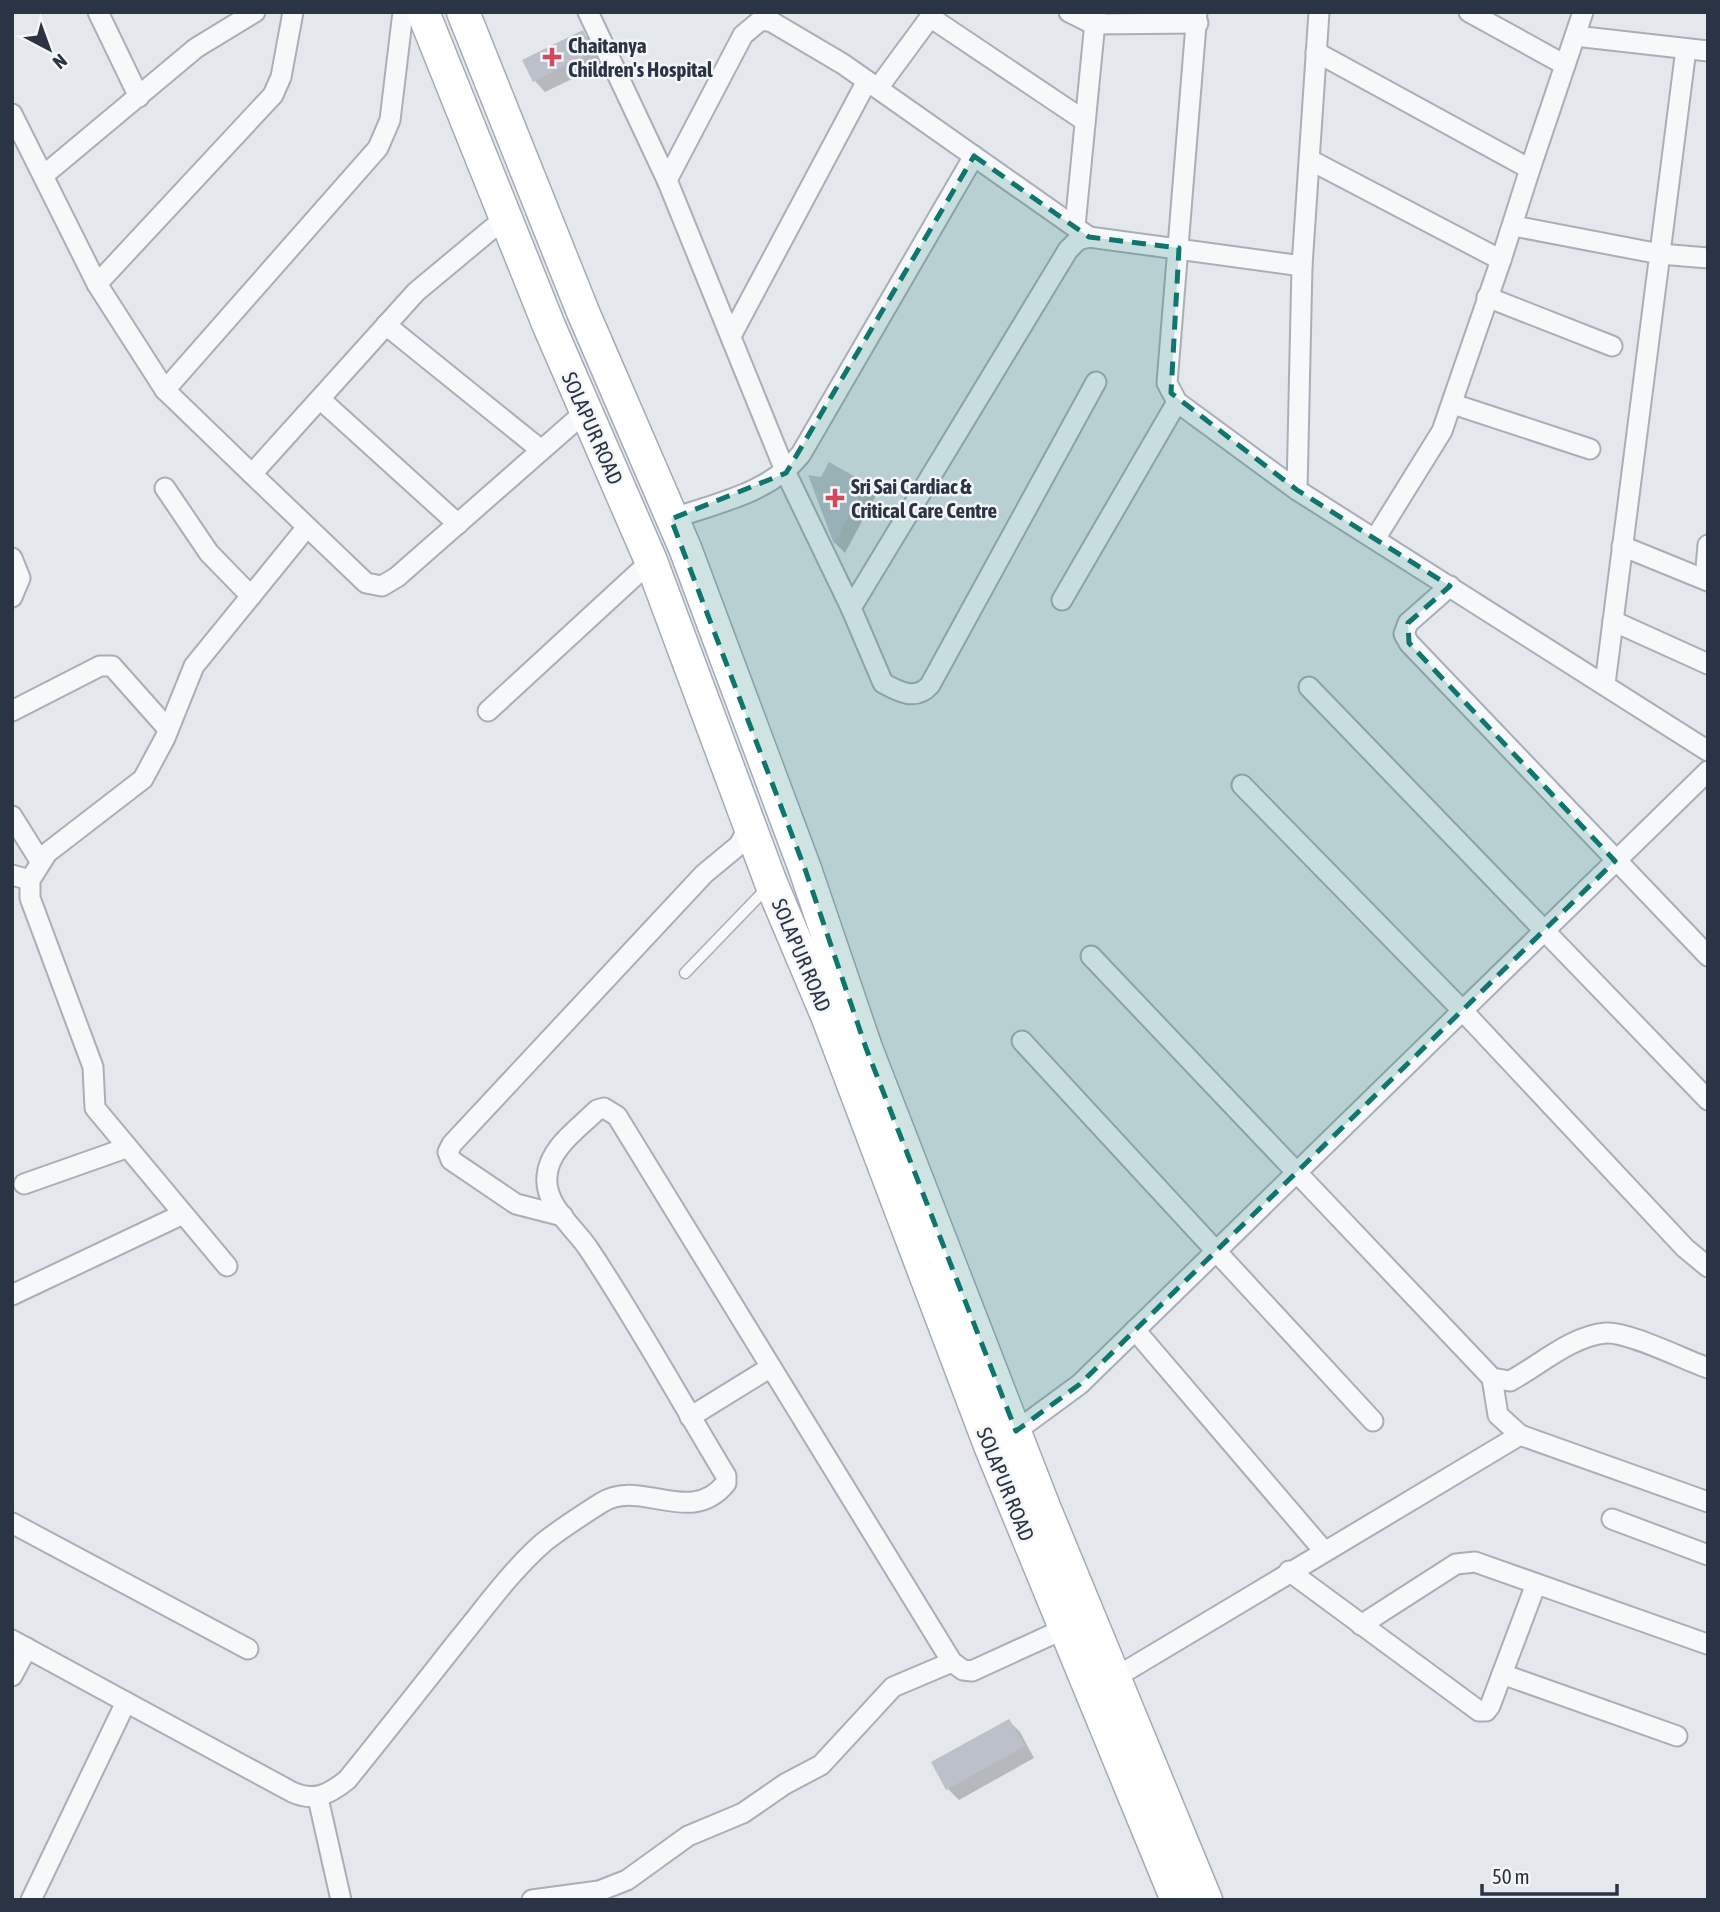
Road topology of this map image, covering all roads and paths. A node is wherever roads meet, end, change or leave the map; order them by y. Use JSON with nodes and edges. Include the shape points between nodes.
{"nodes":[{"id":1,"x":97,"y":12,"type":"edge"},
{"id":2,"x":255,"y":12,"type":"edge"},
{"id":3,"x":293,"y":12,"type":"edge"},
{"id":4,"x":402,"y":12,"type":"edge"},
{"id":5,"x":424,"y":12,"type":"edge"},
{"id":6,"x":463,"y":12,"type":"edge"},
{"id":7,"x":588,"y":12,"type":"edge"},
{"id":8,"x":1069,"y":12,"type":"edge"},
{"id":9,"x":1319,"y":12,"type":"edge"},
{"id":10,"x":1469,"y":12,"type":"edge"},
{"id":11,"x":1583,"y":12,"type":"edge"},
{"id":12,"x":932,"y":15,"type":"edge"},
{"id":13,"x":1095,"y":18,"type":"edge"},
{"id":14,"x":1198,"y":18,"type":"edge"},
{"id":15,"x":1575,"y":36,"type":"junction"},
{"id":16,"x":1686,"y":49,"type":"junction"},
{"id":17,"x":1708,"y":51,"type":"edge"},
{"id":18,"x":1316,"y":52,"type":"junction"},
{"id":19,"x":1565,"y":65,"type":"junction"},
{"id":20,"x":872,"y":84,"type":"junction"},
{"id":21,"x":139,"y":97,"type":"junction"},
{"id":22,"x":12,"y":114,"type":"edge"},
{"id":23,"x":1084,"y":121,"type":"junction"},
{"id":24,"x":974,"y":156,"type":"junction"},
{"id":25,"x":1310,"y":160,"type":"junction"},
{"id":26,"x":1530,"y":169,"type":"junction"},
{"id":27,"x":44,"y":175,"type":"junction"},
{"id":28,"x":667,"y":180,"type":"junction"},
{"id":29,"x":506,"y":217,"type":"junction"},
{"id":30,"x":1514,"y":226,"type":"junction"},
{"id":31,"x":1082,"y":232,"type":"junction"},
{"id":32,"x":1179,"y":248,"type":"junction"},
{"id":33,"x":1660,"y":254,"type":"junction"},
{"id":34,"x":1708,"y":258,"type":"edge"},
{"id":35,"x":1501,"y":260,"type":"junction"},
{"id":36,"x":1303,"y":266,"type":"junction"},
{"id":37,"x":97,"y":284,"type":"junction"},
{"id":38,"x":1488,"y":298,"type":"junction"},
{"id":39,"x":386,"y":325,"type":"junction"},
{"id":40,"x":731,"y":336,"type":"junction"},
{"id":41,"x":1612,"y":346,"type":"dead end"},
{"id":42,"x":1096,"y":382,"type":"dead end"},
{"id":43,"x":165,"y":390,"type":"junction"},
{"id":44,"x":320,"y":399,"type":"junction"},
{"id":45,"x":1177,"y":402,"type":"junction"},
{"id":46,"x":1452,"y":404,"type":"junction"},
{"id":47,"x":585,"y":412,"type":"junction"},
{"id":48,"x":1590,"y":449,"type":"dead end"},
{"id":49,"x":541,"y":450,"type":"junction"},
{"id":50,"x":786,"y":473,"type":"junction"},
{"id":51,"x":252,"y":474,"type":"junction"},
{"id":52,"x":165,"y":488,"type":"dead end"},
{"id":53,"x":1297,"y":490,"type":"junction"},
{"id":54,"x":671,"y":519,"type":"junction"},
{"id":55,"x":458,"y":524,"type":"junction"},
{"id":56,"x":307,"y":527,"type":"junction"},
{"id":57,"x":1375,"y":539,"type":"junction"},
{"id":58,"x":1708,"y":545,"type":"edge"},
{"id":59,"x":1622,"y":546,"type":"junction"},
{"id":60,"x":12,"y":558,"type":"edge"},
{"id":61,"x":651,"y":561,"type":"junction"},
{"id":62,"x":1706,"y":580,"type":"edge"},
{"id":63,"x":1450,"y":586,"type":"junction"},
{"id":64,"x":251,"y":596,"type":"junction"},
{"id":65,"x":12,"y":597,"type":"edge"},
{"id":66,"x":1062,"y":600,"type":"dead end"},
{"id":67,"x":852,"y":608,"type":"junction"},
{"id":68,"x":1612,"y":621,"type":"junction"},
{"id":69,"x":1708,"y":664,"type":"edge"},
{"id":70,"x":1605,"y":684,"type":"junction"},
{"id":71,"x":1309,"y":687,"type":"dead end"},
{"id":72,"x":12,"y":711,"type":"edge"},
{"id":73,"x":488,"y":711,"type":"dead end"},
{"id":74,"x":168,"y":729,"type":"junction"},
{"id":75,"x":1708,"y":751,"type":"edge"},
{"id":76,"x":1708,"y":771,"type":"edge"},
{"id":77,"x":1242,"y":785,"type":"dead end"},
{"id":78,"x":12,"y":816,"type":"edge"},
{"id":79,"x":750,"y":825,"type":"junction"},
{"id":80,"x":1615,"y":861,"type":"junction"},
{"id":81,"x":40,"y":862,"type":"junction"},
{"id":82,"x":21,"y":877,"type":"edge"},
{"id":83,"x":771,"y":883,"type":"junction"},
{"id":84,"x":1545,"y":929,"type":"junction"},
{"id":85,"x":1091,"y":956,"type":"dead end"},
{"id":86,"x":1708,"y":956,"type":"edge"},
{"id":87,"x":685,"y":973,"type":"dead end"},
{"id":88,"x":1462,"y":1010,"type":"junction"},
{"id":89,"x":840,"y":1014,"type":"junction"},
{"id":90,"x":1022,"y":1041,"type":"dead end"},
{"id":91,"x":1708,"y":1100,"type":"edge"},
{"id":92,"x":127,"y":1148,"type":"junction"},
{"id":93,"x":1294,"y":1173,"type":"junction"},
{"id":94,"x":24,"y":1184,"type":"dead end"},
{"id":95,"x":183,"y":1214,"type":"junction"},
{"id":96,"x":572,"y":1227,"type":"junction"},
{"id":97,"x":1216,"y":1250,"type":"junction"},
{"id":98,"x":227,"y":1266,"type":"dead end"},
{"id":99,"x":1708,"y":1267,"type":"edge"},
{"id":100,"x":12,"y":1294,"type":"edge"},
{"id":101,"x":1135,"y":1330,"type":"junction"},
{"id":102,"x":771,"y":1367,"type":"junction"},
{"id":103,"x":1708,"y":1368,"type":"edge"},
{"id":104,"x":1492,"y":1378,"type":"junction"},
{"id":105,"x":690,"y":1417,"type":"junction"},
{"id":106,"x":1373,"y":1421,"type":"dead end"},
{"id":107,"x":1520,"y":1435,"type":"junction"},
{"id":108,"x":1004,"y":1440,"type":"junction"},
{"id":109,"x":1708,"y":1502,"type":"edge"},
{"id":110,"x":1612,"y":1520,"type":"dead end"},
{"id":111,"x":12,"y":1523,"type":"edge"},
{"id":112,"x":1324,"y":1551,"type":"junction"},
{"id":113,"x":1708,"y":1555,"type":"edge"},
{"id":114,"x":1289,"y":1571,"type":"junction"},
{"id":115,"x":1536,"y":1584,"type":"junction"},
{"id":116,"x":1362,"y":1625,"type":"junction"},
{"id":117,"x":1066,"y":1628,"type":"junction"},
{"id":118,"x":20,"y":1644,"type":"edge"},
{"id":119,"x":1707,"y":1644,"type":"edge"},
{"id":120,"x":248,"y":1649,"type":"dead end"},
{"id":121,"x":952,"y":1662,"type":"junction"},
{"id":122,"x":1502,"y":1674,"type":"junction"},
{"id":123,"x":12,"y":1676,"type":"edge"},
{"id":124,"x":1116,"y":1677,"type":"junction"},
{"id":125,"x":126,"y":1702,"type":"junction"},
{"id":126,"x":1677,"y":1736,"type":"dead end"},
{"id":127,"x":318,"y":1798,"type":"junction"},
{"id":128,"x":31,"y":1900,"type":"edge"},
{"id":129,"x":341,"y":1900,"type":"edge"},
{"id":130,"x":532,"y":1900,"type":"edge"},
{"id":131,"x":1177,"y":1900,"type":"edge"},
{"id":132,"x":1206,"y":1900,"type":"edge"}],
"edges":[{"from":1,"to":21,"type":"street"},
{"from":2,"to":21,"type":"street","via":[[196,48]]},
{"from":3,"to":37,"type":"street","via":[[281,77],[273,95]]},
{"from":4,"to":43,"type":"street","via":[[390,120],[378,148]]},
{"from":5,"to":29,"type":"main road","name":"SOLAPUR ROAD"},
{"from":6,"to":54,"type":"main road","name":"SOLAPUR ROAD"},
{"from":7,"to":28,"type":"street"},
{"from":8,"to":13,"type":"street"},
{"from":9,"to":18,"type":"street"},
{"from":10,"to":19,"type":"street"},
{"from":11,"to":15,"type":"street"},
{"from":12,"to":20,"type":"street"},
{"from":12,"to":23,"type":"street"},
{"from":13,"to":14,"type":"street"},
{"from":13,"to":23,"type":"street"},
{"from":14,"to":32,"type":"street"},
{"from":15,"to":16,"type":"street"},
{"from":15,"to":19,"type":"street"},
{"from":16,"to":17,"type":"street"},
{"from":16,"to":33,"type":"street"},
{"from":18,"to":25,"type":"street"},
{"from":18,"to":26,"type":"street"},
{"from":19,"to":26,"type":"street"},
{"from":20,"to":24,"type":"street"},
{"from":20,"to":28,"type":"street","via":[[772,22],[761,20],[743,35]]},
{"from":20,"to":40,"type":"street"},
{"from":21,"to":27,"type":"street"},
{"from":22,"to":27,"type":"street"},
{"from":23,"to":31,"type":"street"},
{"from":24,"to":31,"type":"street"},
{"from":24,"to":50,"type":"street"},
{"from":25,"to":35,"type":"street"},
{"from":25,"to":36,"type":"street"},
{"from":26,"to":30,"type":"street"},
{"from":27,"to":37,"type":"street"},
{"from":28,"to":40,"type":"street"},
{"from":29,"to":39,"type":"street","via":[[434,276]]},
{"from":29,"to":47,"type":"main road","name":"SOLAPUR ROAD"},
{"from":30,"to":33,"type":"street"},
{"from":30,"to":35,"type":"street"},
{"from":31,"to":32,"type":"street"},
{"from":31,"to":67,"type":"street"},
{"from":32,"to":36,"type":"street"},
{"from":32,"to":45,"type":"street","via":[[1167,383]]},
{"from":33,"to":34,"type":"street"},
{"from":33,"to":59,"type":"street"},
{"from":35,"to":38,"type":"street"},
{"from":36,"to":53,"type":"street"},
{"from":37,"to":43,"type":"street"},
{"from":38,"to":41,"type":"street"},
{"from":38,"to":46,"type":"street"},
{"from":39,"to":44,"type":"street"},
{"from":39,"to":49,"type":"street"},
{"from":40,"to":50,"type":"street"},
{"from":42,"to":67,"type":"street","via":[[925,691],[911,695],[883,682]]},
{"from":43,"to":51,"type":"street"},
{"from":44,"to":51,"type":"street"},
{"from":44,"to":55,"type":"street"},
{"from":45,"to":53,"type":"street"},
{"from":45,"to":66,"type":"street"},
{"from":46,"to":48,"type":"street"},
{"from":46,"to":57,"type":"street","via":[[1434,446]]},
{"from":47,"to":49,"type":"street"},
{"from":47,"to":61,"type":"main road","name":"SOLAPUR ROAD"},
{"from":49,"to":55,"type":"street"},
{"from":50,"to":54,"type":"street","via":[[767,485]]},
{"from":50,"to":67,"type":"street"},
{"from":51,"to":56,"type":"street"},
{"from":52,"to":64,"type":"street","via":[[209,553]]},
{"from":53,"to":57,"type":"street"},
{"from":54,"to":89,"type":"main road","name":"SOLAPUR ROAD","via":[[797,846]]},
{"from":55,"to":56,"type":"street","via":[[382,586],[366,583]]},
{"from":56,"to":64,"type":"street"},
{"from":57,"to":63,"type":"street"},
{"from":58,"to":62,"type":"street"},
{"from":59,"to":62,"type":"street"},
{"from":59,"to":68,"type":"street"},
{"from":60,"to":65,"type":"street","via":[[20,578]]},
{"from":61,"to":73,"type":"street"},
{"from":61,"to":79,"type":"main road","name":"SOLAPUR ROAD"},
{"from":63,"to":70,"type":"street"},
{"from":63,"to":80,"type":"street","via":[[1408,623],[1404,634],[1409,643]]},
{"from":64,"to":74,"type":"street","via":[[194,666]]},
{"from":68,"to":69,"type":"street"},
{"from":68,"to":70,"type":"street"},
{"from":70,"to":75,"type":"street"},
{"from":71,"to":84,"type":"street"},
{"from":72,"to":74,"type":"street","via":[[100,666],[112,666]]},
{"from":74,"to":81,"type":"street","via":[[143,779]]},
{"from":76,"to":80,"type":"street"},
{"from":77,"to":88,"type":"street"},
{"from":78,"to":81,"type":"street"},
{"from":79,"to":83,"type":"main road","name":"SOLAPUR ROAD"},
{"from":79,"to":96,"type":"street","via":[[739,845],[705,874],[448,1152],[457,1166],[516,1204]]},
{"from":80,"to":84,"type":"street"},
{"from":80,"to":86,"type":"street"},
{"from":81,"to":82,"type":"street"},
{"from":82,"to":92,"type":"street","via":[[93,1067],[95,1108]]},
{"from":83,"to":87,"type":"lane"},
{"from":83,"to":89,"type":"main road","name":"SOLAPUR ROAD"},
{"from":84,"to":88,"type":"street"},
{"from":84,"to":91,"type":"street"},
{"from":85,"to":93,"type":"street"},
{"from":88,"to":93,"type":"street"},
{"from":88,"to":99,"type":"street"},
{"from":89,"to":108,"type":"main road","name":"SOLAPUR ROAD"},
{"from":90,"to":97,"type":"street"},
{"from":92,"to":94,"type":"street"},
{"from":92,"to":95,"type":"street"},
{"from":93,"to":97,"type":"street"},
{"from":93,"to":104,"type":"street"},
{"from":95,"to":98,"type":"street"},
{"from":95,"to":100,"type":"street"},
{"from":96,"to":102,"type":"street","via":[[547,1189],[549,1164],[554,1153],[597,1110],[613,1110]]},
{"from":96,"to":105,"type":"street"},
{"from":97,"to":101,"type":"street"},
{"from":97,"to":106,"type":"street"},
{"from":101,"to":108,"type":"street","via":[[1061,1401]]},
{"from":101,"to":112,"type":"street"},
{"from":102,"to":105,"type":"street"},
{"from":102,"to":121,"type":"street"},
{"from":103,"to":104,"type":"street","via":[[1609,1332],[1560,1351],[1510,1381]]},
{"from":104,"to":107,"type":"street","via":[[1498,1415]]},
{"from":105,"to":127,"type":"street","via":[[726,1476],[721,1489],[688,1504],[621,1495],[605,1500],[545,1541],[501,1587],[347,1780]]},
{"from":107,"to":109,"type":"street"},
{"from":107,"to":112,"type":"street"},
{"from":108,"to":117,"type":"main road","name":"SOLAPUR ROAD"},
{"from":108,"to":124,"type":"main road","name":"SOLAPUR ROAD"},
{"from":110,"to":113,"type":"street"},
{"from":111,"to":120,"type":"street"},
{"from":112,"to":114,"type":"street"},
{"from":114,"to":116,"type":"street"},
{"from":114,"to":124,"type":"street"},
{"from":115,"to":116,"type":"street","via":[[1475,1562],[1456,1564]]},
{"from":115,"to":119,"type":"street"},
{"from":115,"to":122,"type":"street"},
{"from":116,"to":122,"type":"street","via":[[1479,1711],[1490,1706]]},
{"from":117,"to":121,"type":"street","via":[[972,1671]]},
{"from":117,"to":131,"type":"main road","name":"SOLAPUR ROAD"},
{"from":118,"to":123,"type":"street"},
{"from":118,"to":125,"type":"street"},
{"from":121,"to":130,"type":"street","via":[[893,1687],[821,1765],[743,1813],[688,1836],[627,1880],[599,1891]]},
{"from":122,"to":126,"type":"street"},
{"from":124,"to":132,"type":"main road","name":"SOLAPUR ROAD"},
{"from":125,"to":127,"type":"street","via":[[292,1792]]},
{"from":125,"to":128,"type":"street"},
{"from":127,"to":129,"type":"street"}]}
